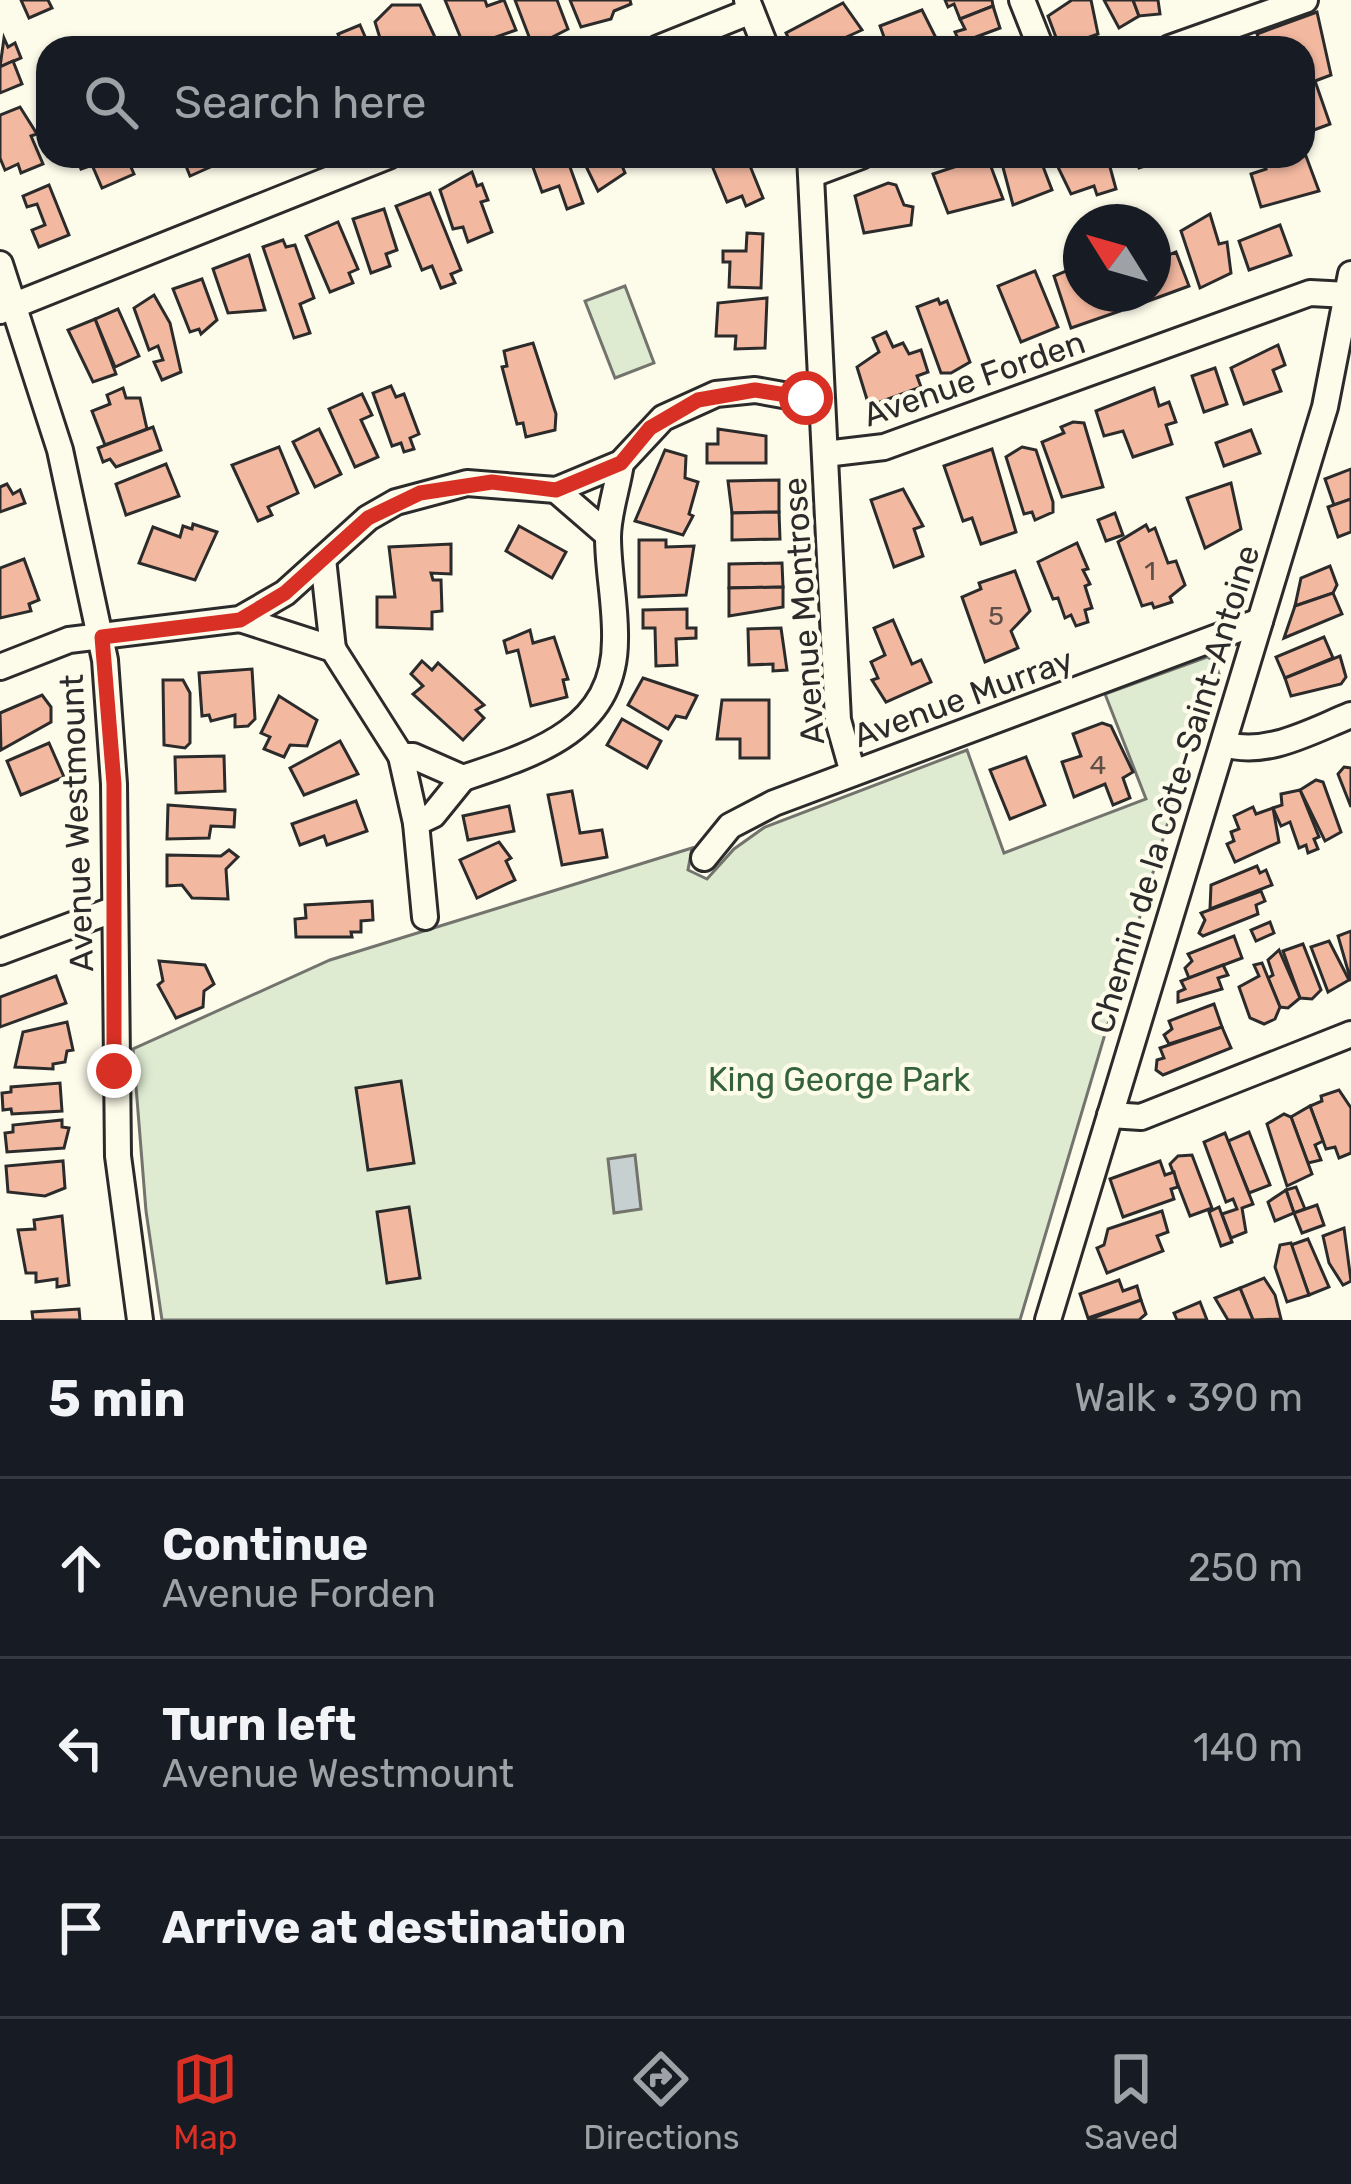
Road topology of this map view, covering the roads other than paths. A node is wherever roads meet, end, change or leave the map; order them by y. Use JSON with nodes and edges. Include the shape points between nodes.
{"nodes":[{"id":1,"x":1022,"y":0,"type":"edge"},
{"id":2,"x":1305,"y":0,"type":"edge"},
{"id":3,"x":749,"y":6,"type":"edge"},
{"id":4,"x":685,"y":36,"type":"edge"},
{"id":5,"x":761,"y":36,"type":"edge"},
{"id":6,"x":1036,"y":36,"type":"edge"},
{"id":7,"x":1204,"y":36,"type":"edge"},
{"id":8,"x":358,"y":168,"type":"edge"},
{"id":9,"x":812,"y":168,"type":"edge"},
{"id":10,"x":0,"y":264,"type":"edge"},
{"id":11,"x":1349,"y":285,"type":"edge"},
{"id":12,"x":8,"y":308,"type":"edge"},
{"id":13,"x":822,"y":402,"type":"junction"},
{"id":14,"x":825,"y":454,"type":"junction"},
{"id":15,"x":621,"y":463,"type":"junction"},
{"id":16,"x":556,"y":490,"type":"junction"},
{"id":17,"x":608,"y":535,"type":"junction"},
{"id":18,"x":323,"y":559,"type":"junction"},
{"id":19,"x":240,"y":620,"type":"junction"},
{"id":20,"x":1260,"y":621,"type":"junction"},
{"id":21,"x":102,"y":637,"type":"junction"},
{"id":22,"x":333,"y":649,"type":"junction"},
{"id":23,"x":0,"y":667,"type":"edge"},
{"id":24,"x":1351,"y":715,"type":"edge"},
{"id":25,"x":1224,"y":744,"type":"junction"},
{"id":26,"x":400,"y":757,"type":"junction"},
{"id":27,"x":853,"y":773,"type":"junction"},
{"id":28,"x":463,"y":778,"type":"junction"},
{"id":29,"x":416,"y":823,"type":"junction"},
{"id":30,"x":704,"y":858,"type":"dead end"},
{"id":31,"x":115,"y":908,"type":"junction"},
{"id":32,"x":425,"y":917,"type":"dead end"},
{"id":33,"x":0,"y":952,"type":"edge"},
{"id":34,"x":1351,"y":1034,"type":"edge"},
{"id":35,"x":1110,"y":1114,"type":"junction"},
{"id":36,"x":140,"y":1320,"type":"edge"},
{"id":37,"x":1048,"y":1320,"type":"edge"}],
"edges":[{"from":1,"to":6,"type":"street"},
{"from":2,"to":7,"type":"street"},
{"from":3,"to":4,"type":"street"},
{"from":3,"to":5,"type":"street"},
{"from":8,"to":12,"type":"street"},
{"from":9,"to":13,"type":"street","name":"Avenue Montrose"},
{"from":10,"to":12,"type":"street","name":"Avenue Westmount"},
{"from":11,"to":14,"type":"street","name":"Avenue Forden","via":[[884,447]]},
{"from":11,"to":20,"type":"street","name":"Chemin de la Côte-Saint-Antoine","via":[[1325,407]]},
{"from":12,"to":21,"type":"street","name":"Avenue Westmount","via":[[60,450]]},
{"from":13,"to":14,"type":"street","name":"Avenue Montrose"},
{"from":13,"to":15,"type":"street","name":"Avenue Forden","via":[[755,390],[716,394],[663,418]]},
{"from":14,"to":27,"type":"street","name":"Avenue Montrose","via":[[838,720]]},
{"from":15,"to":16,"type":"street","name":"Avenue Forden"},
{"from":15,"to":17,"type":"street"},
{"from":16,"to":17,"type":"street"},
{"from":16,"to":18,"type":"street","name":"Avenue Forden","via":[[492,482],[420,493],[368,518]]},
{"from":17,"to":28,"type":"street","via":[[616,634],[604,692],[564,739]]},
{"from":18,"to":19,"type":"street","name":"Avenue Forden"},
{"from":18,"to":22,"type":"street"},
{"from":19,"to":21,"type":"street","name":"Avenue Forden"},
{"from":19,"to":22,"type":"street"},
{"from":20,"to":25,"type":"street","name":"Chemin de la Côte-Saint-Antoine"},
{"from":20,"to":27,"type":"street","name":"Avenue Murray"},
{"from":21,"to":23,"type":"street","name":"Avenue Forden","via":[[69,640]]},
{"from":21,"to":31,"type":"street","name":"Avenue Westmount"},
{"from":22,"to":26,"type":"street"},
{"from":24,"to":25,"type":"street","via":[[1284,742],[1244,750]]},
{"from":25,"to":35,"type":"street","name":"Chemin de la Côte-Saint-Antoine"},
{"from":26,"to":28,"type":"street"},
{"from":26,"to":29,"type":"street"},
{"from":27,"to":30,"type":"street","name":"Avenue Murray","via":[[749,814]]},
{"from":28,"to":29,"type":"street"},
{"from":29,"to":32,"type":"street"},
{"from":31,"to":33,"type":"street"},
{"from":31,"to":36,"type":"street","name":"Avenue Westmount","via":[[117,1136]]},
{"from":34,"to":35,"type":"street","via":[[1141,1117]]},
{"from":35,"to":37,"type":"street","name":"Chemin de la Côte-Saint-Antoine"}]}
